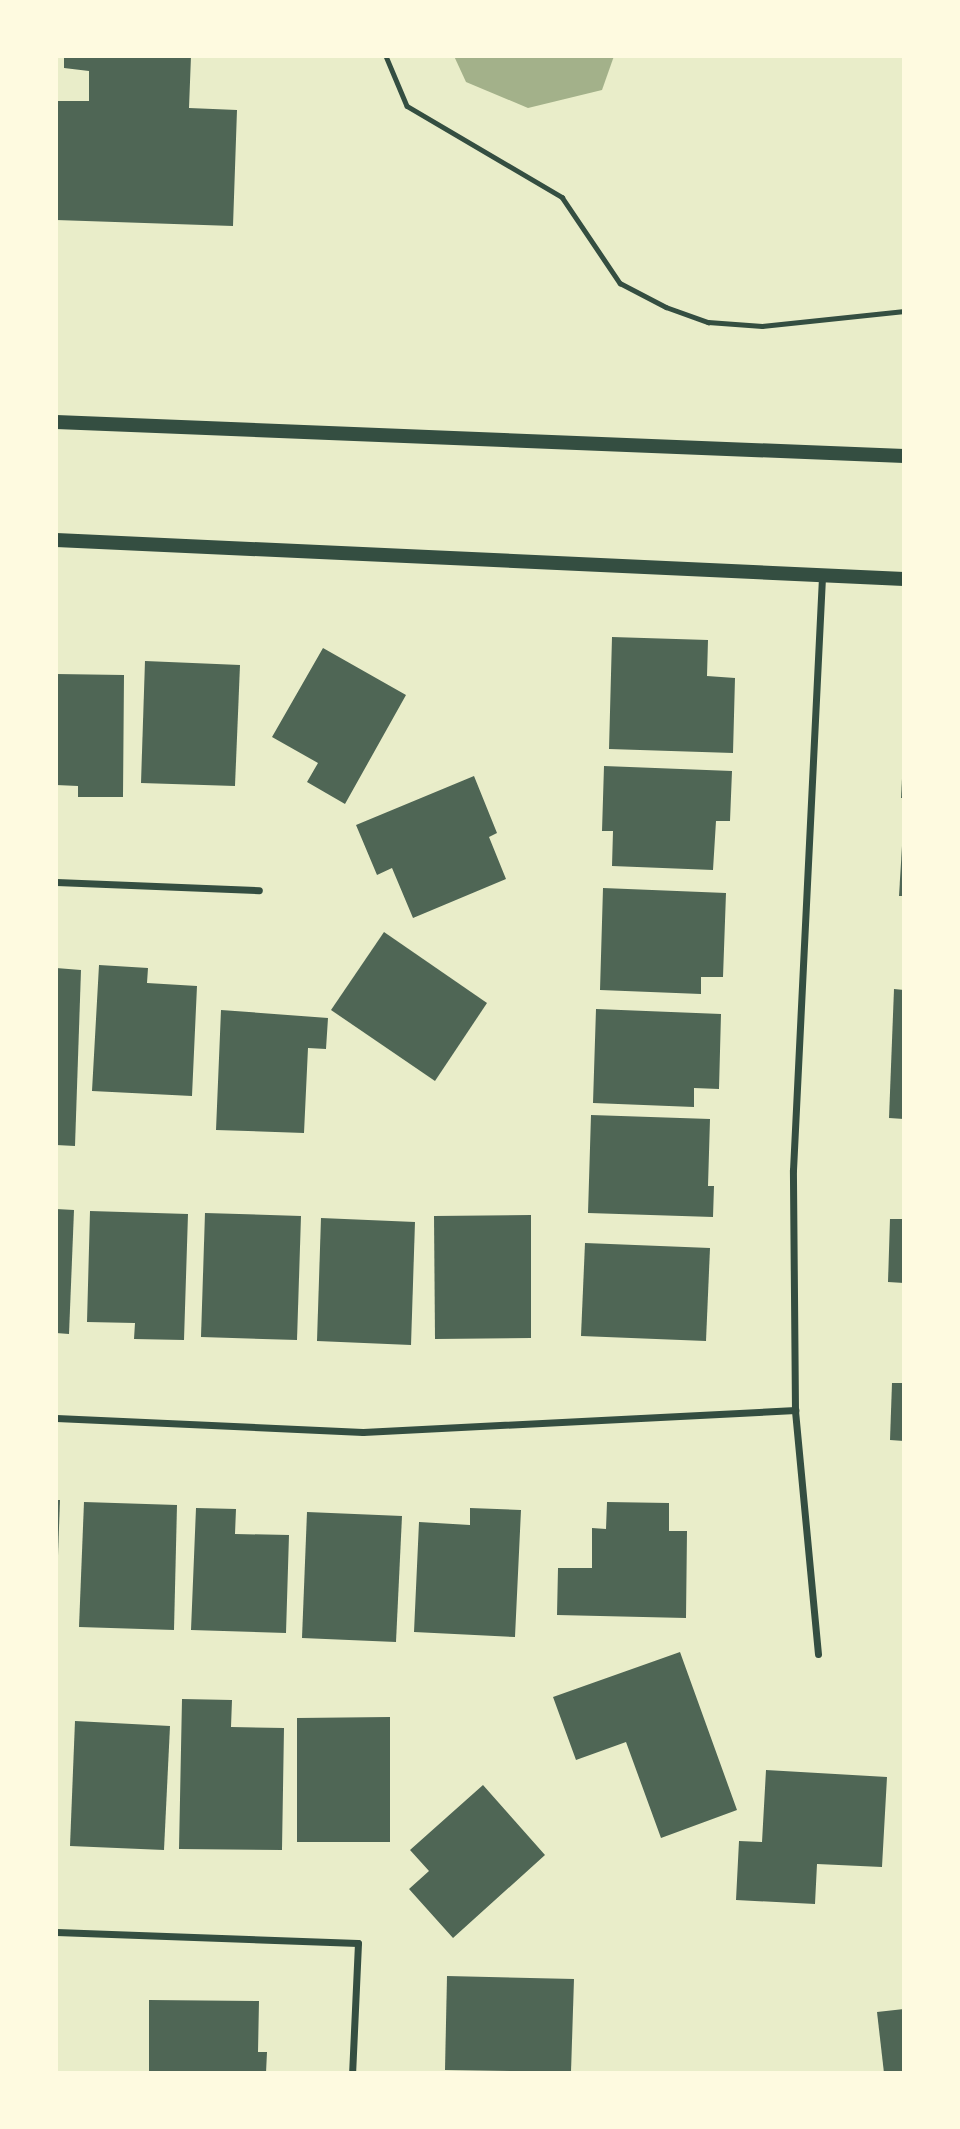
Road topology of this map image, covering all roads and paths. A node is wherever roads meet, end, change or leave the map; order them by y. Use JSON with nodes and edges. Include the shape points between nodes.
{"nodes":[{"id":1,"x":386,"y":56,"type":"edge"},
{"id":2,"x":904,"y":310,"type":"edge"},
{"id":3,"x":56,"y":422,"type":"edge"},
{"id":4,"x":904,"y":456,"type":"edge"},
{"id":5,"x":56,"y":540,"type":"edge"},
{"id":6,"x":822,"y":576,"type":"junction"},
{"id":7,"x":904,"y":579,"type":"edge"},
{"id":8,"x":56,"y":882,"type":"edge"},
{"id":9,"x":259,"y":890,"type":"dead end"},
{"id":10,"x":796,"y":1410,"type":"junction"},
{"id":11,"x":56,"y":1418,"type":"edge"},
{"id":12,"x":818,"y":1654,"type":"dead end"},
{"id":13,"x":56,"y":1932,"type":"edge"},
{"id":14,"x":352,"y":2073,"type":"edge"}],
"edges":[{"from":1,"to":2,"type":"path","via":[[407,106],[562,197],[620,283],[666,307],[708,322],[762,326]]},
{"from":3,"to":4,"type":"main road"},
{"from":5,"to":6,"type":"main road"},
{"from":6,"to":7,"type":"main road"},
{"from":6,"to":10,"type":"street","via":[[793,1170]]},
{"from":8,"to":9,"type":"street"},
{"from":10,"to":11,"type":"street","via":[[363,1432]]},
{"from":10,"to":12,"type":"street"},
{"from":13,"to":14,"type":"street","via":[[358,1943]]}]}
